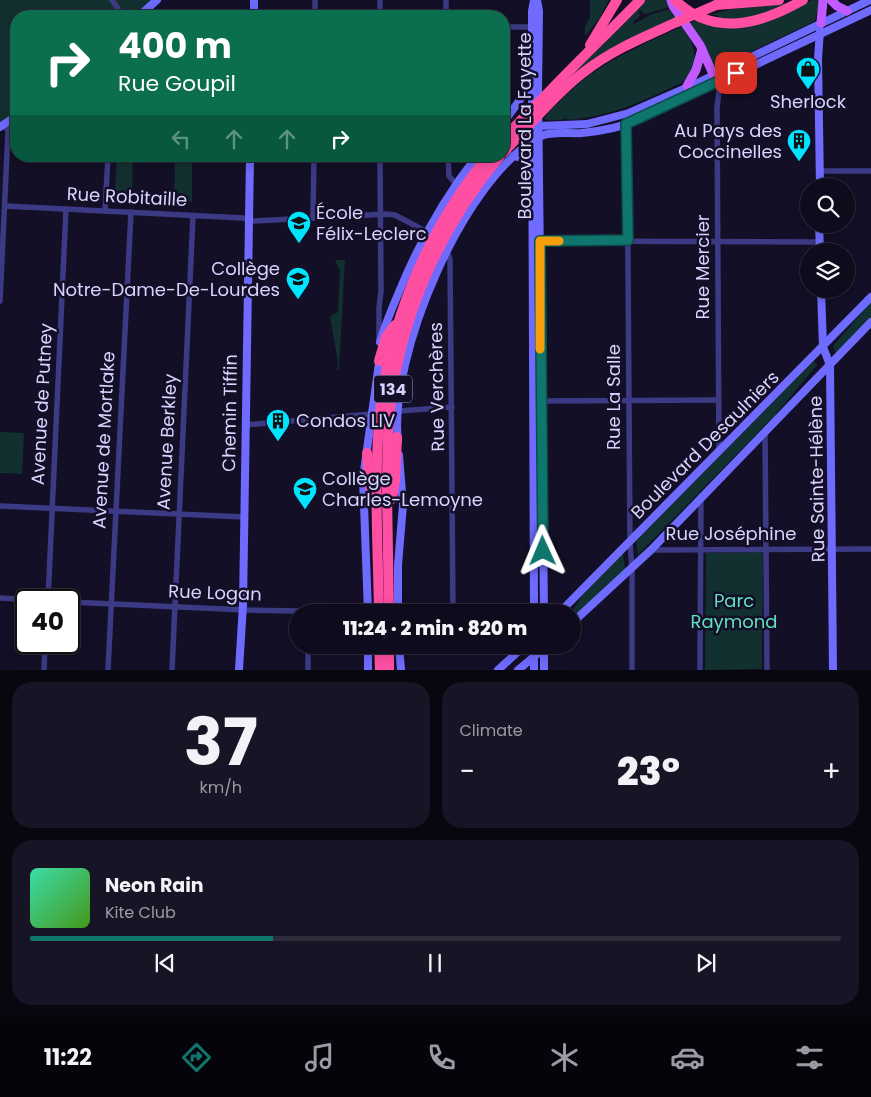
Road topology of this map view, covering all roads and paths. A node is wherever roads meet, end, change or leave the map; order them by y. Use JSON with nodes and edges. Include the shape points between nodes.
{"nodes":[{"id":1,"x":157,"y":0,"type":"edge"},
{"id":2,"x":536,"y":0,"type":"edge"},
{"id":3,"x":616,"y":0,"type":"edge"},
{"id":4,"x":640,"y":0,"type":"edge"},
{"id":5,"x":671,"y":0,"type":"edge"},
{"id":6,"x":675,"y":0,"type":"edge"},
{"id":7,"x":729,"y":0,"type":"edge"},
{"id":8,"x":779,"y":0,"type":"edge"},
{"id":9,"x":803,"y":0,"type":"edge"},
{"id":10,"x":823,"y":0,"type":"edge"},
{"id":11,"x":831,"y":0,"type":"edge"},
{"id":12,"x":870,"y":0,"type":"edge"},
{"id":13,"x":716,"y":5,"type":"junction"},
{"id":14,"x":146,"y":10,"type":"edge"},
{"id":15,"x":871,"y":10,"type":"edge"},
{"id":16,"x":847,"y":11,"type":"junction"},
{"id":17,"x":821,"y":23,"type":"junction"},
{"id":18,"x":510,"y":27,"type":"edge"},
{"id":19,"x":536,"y":27,"type":"junction"},
{"id":20,"x":820,"y":34,"type":"junction"},
{"id":21,"x":702,"y":49,"type":"junction"},
{"id":22,"x":578,"y":60,"type":"junction"},
{"id":23,"x":715,"y":79,"type":"junction"},
{"id":24,"x":686,"y":86,"type":"junction"},
{"id":25,"x":539,"y":90,"type":"junction"},
{"id":26,"x":510,"y":114,"type":"edge"},
{"id":27,"x":626,"y":124,"type":"junction"},
{"id":28,"x":3,"y":125,"type":"edge"},
{"id":29,"x":533,"y":128,"type":"junction"},
{"id":30,"x":510,"y":132,"type":"edge"},
{"id":31,"x":536,"y":140,"type":"junction"},
{"id":32,"x":510,"y":153,"type":"edge"},
{"id":33,"x":510,"y":153,"type":"edge"},
{"id":34,"x":510,"y":154,"type":"edge"},
{"id":35,"x":108,"y":162,"type":"edge"},
{"id":36,"x":250,"y":162,"type":"edge"},
{"id":37,"x":314,"y":162,"type":"edge"},
{"id":38,"x":380,"y":162,"type":"edge"},
{"id":39,"x":448,"y":162,"type":"edge"},
{"id":40,"x":472,"y":162,"type":"edge"},
{"id":41,"x":483,"y":162,"type":"edge"},
{"id":42,"x":495,"y":162,"type":"edge"},
{"id":43,"x":503,"y":162,"type":"edge"},
{"id":44,"x":532,"y":166,"type":"junction"},
{"id":45,"x":820,"y":171,"type":"junction"},
{"id":46,"x":871,"y":171,"type":"edge"},
{"id":47,"x":820,"y":178,"type":"edge"},
{"id":48,"x":456,"y":184,"type":"junction"},
{"id":49,"x":5,"y":206,"type":"junction"},
{"id":50,"x":66,"y":209,"type":"junction"},
{"id":51,"x":105,"y":211,"type":"junction"},
{"id":52,"x":131,"y":212,"type":"junction"},
{"id":53,"x":380,"y":214,"type":"junction"},
{"id":54,"x":193,"y":216,"type":"junction"},
{"id":55,"x":313,"y":218,"type":"junction"},
{"id":56,"x":248,"y":219,"type":"junction"},
{"id":57,"x":426,"y":232,"type":"junction"},
{"id":58,"x":820,"y":233,"type":"edge"},
{"id":59,"x":628,"y":240,"type":"junction"},
{"id":60,"x":536,"y":241,"type":"junction"},
{"id":61,"x":717,"y":241,"type":"junction"},
{"id":62,"x":819,"y":242,"type":"joint"},
{"id":63,"x":446,"y":253,"type":"junction"},
{"id":64,"x":871,"y":297,"type":"edge"},
{"id":65,"x":821,"y":298,"type":"edge"},
{"id":66,"x":0,"y":301,"type":"edge"},
{"id":67,"x":399,"y":320,"type":"junction"},
{"id":68,"x":871,"y":322,"type":"edge"},
{"id":69,"x":380,"y":344,"type":"junction"},
{"id":70,"x":823,"y":347,"type":"junction"},
{"id":71,"x":379,"y":361,"type":"junction"},
{"id":72,"x":830,"y":365,"type":"junction"},
{"id":73,"x":719,"y":400,"type":"junction"},
{"id":74,"x":537,"y":401,"type":"junction"},
{"id":75,"x":629,"y":401,"type":"junction"},
{"id":76,"x":452,"y":408,"type":"junction"},
{"id":77,"x":399,"y":410,"type":"junction"},
{"id":78,"x":371,"y":414,"type":"junction"},
{"id":79,"x":245,"y":425,"type":"junction"},
{"id":80,"x":765,"y":432,"type":"junction"},
{"id":81,"x":397,"y":436,"type":"junction"},
{"id":82,"x":367,"y":453,"type":"junction"},
{"id":83,"x":719,"y":453,"type":"junction"},
{"id":84,"x":701,"y":496,"type":"junction"},
{"id":85,"x":0,"y":506,"type":"edge"},
{"id":86,"x":52,"y":508,"type":"junction"},
{"id":87,"x":688,"y":510,"type":"junction"},
{"id":88,"x":115,"y":511,"type":"junction"},
{"id":89,"x":178,"y":514,"type":"junction"},
{"id":90,"x":244,"y":517,"type":"junction"},
{"id":91,"x":700,"y":519,"type":"junction"},
{"id":92,"x":383,"y":520,"type":"junction"},
{"id":93,"x":630,"y":543,"type":"junction"},
{"id":94,"x":767,"y":549,"type":"junction"},
{"id":95,"x":833,"y":549,"type":"junction"},
{"id":96,"x":871,"y":549,"type":"edge"},
{"id":97,"x":651,"y":550,"type":"junction"},
{"id":98,"x":700,"y":550,"type":"junction"},
{"id":99,"x":632,"y":568,"type":"junction"},
{"id":100,"x":48,"y":589,"type":"edge"},
{"id":101,"x":0,"y":598,"type":"edge"},
{"id":102,"x":15,"y":599,"type":"edge"},
{"id":103,"x":80,"y":603,"type":"edge"},
{"id":104,"x":111,"y":604,"type":"junction"},
{"id":105,"x":368,"y":604,"type":"edge"},
{"id":106,"x":379,"y":604,"type":"edge"},
{"id":107,"x":388,"y":604,"type":"edge"},
{"id":108,"x":398,"y":604,"type":"edge"},
{"id":109,"x":454,"y":604,"type":"edge"},
{"id":110,"x":534,"y":604,"type":"edge"},
{"id":111,"x":546,"y":604,"type":"edge"},
{"id":112,"x":568,"y":604,"type":"edge"},
{"id":113,"x":176,"y":606,"type":"junction"},
{"id":114,"x":243,"y":609,"type":"junction"},
{"id":115,"x":289,"y":611,"type":"edge"},
{"id":116,"x":581,"y":615,"type":"edge"},
{"id":117,"x":45,"y":654,"type":"edge"},
{"id":118,"x":308,"y":654,"type":"edge"},
{"id":119,"x":368,"y":654,"type":"edge"},
{"id":120,"x":380,"y":654,"type":"edge"},
{"id":121,"x":389,"y":654,"type":"edge"},
{"id":122,"x":399,"y":654,"type":"edge"},
{"id":123,"x":512,"y":654,"type":"edge"},
{"id":124,"x":515,"y":654,"type":"edge"},
{"id":125,"x":534,"y":654,"type":"edge"},
{"id":126,"x":538,"y":654,"type":"edge"},
{"id":127,"x":545,"y":654,"type":"edge"},
{"id":128,"x":534,"y":658,"type":"junction"},
{"id":129,"x":508,"y":660,"type":"junction"},
{"id":130,"x":44,"y":670,"type":"edge"},
{"id":131,"x":108,"y":670,"type":"edge"},
{"id":132,"x":172,"y":670,"type":"edge"},
{"id":133,"x":239,"y":670,"type":"edge"},
{"id":134,"x":308,"y":670,"type":"edge"},
{"id":135,"x":368,"y":670,"type":"edge"},
{"id":136,"x":380,"y":670,"type":"edge"},
{"id":137,"x":389,"y":670,"type":"edge"},
{"id":138,"x":400,"y":670,"type":"edge"},
{"id":139,"x":498,"y":670,"type":"edge"},
{"id":140,"x":518,"y":670,"type":"edge"},
{"id":141,"x":534,"y":670,"type":"edge"},
{"id":142,"x":544,"y":670,"type":"edge"},
{"id":143,"x":632,"y":670,"type":"edge"},
{"id":144,"x":700,"y":670,"type":"edge"},
{"id":145,"x":767,"y":670,"type":"edge"},
{"id":146,"x":833,"y":670,"type":"edge"}],
"edges":[{"from":1,"to":14,"type":"street"},
{"from":2,"to":19,"type":"street","name":"Boulevard La Fayette"},
{"from":3,"to":22,"type":"highway","via":[[595,38]]},
{"from":4,"to":22,"type":"highway"},
{"from":5,"to":21,"type":"main road"},
{"from":6,"to":9,"type":"highway","via":[[707,20],[732,24],[764,18]]},
{"from":7,"to":13,"type":"highway"},
{"from":8,"to":13,"type":"highway"},
{"from":10,"to":17,"type":"main road"},
{"from":11,"to":16,"type":"main road"},
{"from":12,"to":16,"type":"street"},
{"from":13,"to":29,"type":"highway","bridge":true,"via":[[600,60],[544,109]]},
{"from":15,"to":20,"type":"street"},
{"from":16,"to":17,"type":"street"},
{"from":17,"to":20,"type":"street"},
{"from":17,"to":23,"type":"street"},
{"from":18,"to":19,"type":"street"},
{"from":19,"to":25,"type":"street","name":"Boulevard La Fayette"},
{"from":20,"to":23,"type":"street"},
{"from":20,"to":45,"type":"street"},
{"from":21,"to":23,"type":"main road"},
{"from":21,"to":24,"type":"main road","via":[[696,70]]},
{"from":22,"to":25,"type":"highway"},
{"from":23,"to":24,"type":"street"},
{"from":23,"to":27,"type":"street"},
{"from":23,"to":61,"type":"street","name":"Rue Mercier","via":[[719,88]]},
{"from":24,"to":29,"type":"street","via":[[611,119]]},
{"from":25,"to":26,"type":"street","via":[[526,92]]},
{"from":25,"to":29,"type":"street","name":"Boulevard La Fayette"},
{"from":25,"to":30,"type":"highway","bridge":true,"via":[[528,113]]},
{"from":27,"to":31,"type":"street","via":[[595,131],[546,135]]},
{"from":27,"to":59,"type":"street","name":"Rue La Salle"},
{"from":28,"to":49,"type":"street","via":[[8,132]]},
{"from":29,"to":31,"type":"street","name":"Boulevard La Fayette"},
{"from":29,"to":32,"type":"highway"},
{"from":31,"to":33,"type":"street"},
{"from":31,"to":44,"type":"street","name":"Boulevard La Fayette"},
{"from":31,"to":60,"type":"street","name":"Boulevard La Fayette"},
{"from":34,"to":44,"type":"street","via":[[524,158]]},
{"from":35,"to":51,"type":"street"},
{"from":36,"to":56,"type":"street","name":"Chemin Tiffin"},
{"from":37,"to":55,"type":"street"},
{"from":38,"to":53,"type":"street"},
{"from":39,"to":48,"type":"street","via":[[449,176]]},
{"from":40,"to":48,"type":"street"},
{"from":41,"to":67,"type":"highway","number":"134","via":[[438,230],[413,280]]},
{"from":42,"to":92,"type":"highway","number":"134","via":[[447,233],[422,283],[408,323],[397,364],[389,418]]},
{"from":43,"to":63,"type":"street","via":[[460,226]]},
{"from":44,"to":60,"type":"street","name":"Boulevard La Fayette"},
{"from":45,"to":46,"type":"street"},
{"from":45,"to":47,"type":"street"},
{"from":48,"to":57,"type":"street"},
{"from":49,"to":50,"type":"street","name":"Rue Robitaille"},
{"from":49,"to":66,"type":"street"},
{"from":50,"to":51,"type":"street","name":"Rue Robitaille"},
{"from":50,"to":86,"type":"street","name":"Avenue de Putney"},
{"from":51,"to":52,"type":"street","name":"Rue Robitaille"},
{"from":52,"to":54,"type":"street","name":"Rue Robitaille"},
{"from":52,"to":88,"type":"street","name":"Avenue de Mortlake"},
{"from":53,"to":55,"type":"street","name":"Rue Robitaille"},
{"from":53,"to":57,"type":"street","name":"Rue Robitaille","via":[[392,214]]},
{"from":53,"to":69,"type":"street"},
{"from":54,"to":56,"type":"street","name":"Rue Robitaille"},
{"from":54,"to":89,"type":"street","name":"Avenue Berkley"},
{"from":55,"to":56,"type":"street","name":"Rue Robitaille"},
{"from":56,"to":79,"type":"street","name":"Chemin Tiffin"},
{"from":57,"to":69,"type":"street"},
{"from":58,"to":62,"type":"street"},
{"from":59,"to":60,"type":"street"},
{"from":59,"to":61,"type":"street"},
{"from":59,"to":75,"type":"street","name":"Rue La Salle"},
{"from":60,"to":74,"type":"street","name":"Boulevard La Fayette"},
{"from":61,"to":62,"type":"street"},
{"from":61,"to":73,"type":"street","name":"Rue Mercier"},
{"from":63,"to":76,"type":"street","name":"Rue Verchères","via":[[450,260]]},
{"from":63,"to":77,"type":"street","via":[[415,330]]},
{"from":64,"to":70,"type":"street","name":"Boulevard Desaulniers"},
{"from":65,"to":70,"type":"street","name":"Rue Sainte-Hélène"},
{"from":67,"to":71,"type":"highway","via":[[386,337]]},
{"from":67,"to":92,"type":"highway","number":"134","via":[[380,412],[377,456]]},
{"from":68,"to":72,"type":"street","name":"Boulevard Desaulniers"},
{"from":69,"to":71,"type":"street"},
{"from":70,"to":72,"type":"street","name":"Rue Sainte-Hélène"},
{"from":70,"to":83,"type":"street","name":"Boulevard Desaulniers"},
{"from":71,"to":78,"type":"street"},
{"from":72,"to":80,"type":"street","name":"Boulevard Desaulniers"},
{"from":72,"to":95,"type":"street","name":"Rue Sainte-Hélène"},
{"from":73,"to":75,"type":"street"},
{"from":73,"to":83,"type":"street","name":"Rue Mercier"},
{"from":74,"to":75,"type":"street"},
{"from":74,"to":110,"type":"street","name":"Boulevard La Fayette"},
{"from":74,"to":111,"type":"street","name":"Boulevard La Fayette"},
{"from":75,"to":93,"type":"street","name":"Rue La Salle"},
{"from":76,"to":77,"type":"street"},
{"from":76,"to":109,"type":"street","name":"Rue Verchères"},
{"from":77,"to":81,"type":"street"},
{"from":78,"to":79,"type":"street"},
{"from":78,"to":82,"type":"street"},
{"from":79,"to":90,"type":"street","name":"Chemin Tiffin"},
{"from":80,"to":84,"type":"street","name":"Boulevard Desaulniers"},
{"from":80,"to":94,"type":"street"},
{"from":81,"to":92,"type":"highway","via":[[395,481]]},
{"from":81,"to":108,"type":"street","via":[[403,505]]},
{"from":82,"to":92,"type":"highway","via":[[369,481]]},
{"from":82,"to":105,"type":"street","via":[[362,483]]},
{"from":83,"to":93,"type":"street","name":"Boulevard Desaulniers"},
{"from":84,"to":87,"type":"street","name":"Boulevard Desaulniers"},
{"from":84,"to":91,"type":"street"},
{"from":85,"to":86,"type":"street"},
{"from":86,"to":88,"type":"street"},
{"from":86,"to":100,"type":"street","name":"Avenue de Putney"},
{"from":87,"to":91,"type":"street","via":[[697,512]]},
{"from":87,"to":97,"type":"street","name":"Boulevard Desaulniers"},
{"from":88,"to":89,"type":"street"},
{"from":88,"to":104,"type":"street","name":"Avenue de Mortlake"},
{"from":89,"to":90,"type":"street"},
{"from":89,"to":113,"type":"street","name":"Avenue Berkley"},
{"from":90,"to":114,"type":"street","name":"Chemin Tiffin"},
{"from":91,"to":98,"type":"street"},
{"from":92,"to":106,"type":"highway","number":"134"},
{"from":92,"to":107,"type":"highway","number":"134"},
{"from":93,"to":99,"type":"street","name":"Rue La Salle"},
{"from":93,"to":112,"type":"street","name":"Boulevard Desaulniers"},
{"from":94,"to":95,"type":"street","name":"Rue Joséphine"},
{"from":94,"to":98,"type":"street","name":"Rue Joséphine"},
{"from":94,"to":145,"type":"street"},
{"from":95,"to":96,"type":"street","name":"Rue Joséphine"},
{"from":95,"to":146,"type":"street","name":"Rue Sainte-Hélène"},
{"from":97,"to":98,"type":"street","name":"Rue Joséphine"},
{"from":97,"to":99,"type":"street","name":"Boulevard Desaulniers"},
{"from":98,"to":144,"type":"street"},
{"from":99,"to":116,"type":"street","name":"Boulevard Desaulniers"},
{"from":99,"to":143,"type":"street","name":"Rue La Salle"},
{"from":101,"to":102,"type":"street"},
{"from":103,"to":104,"type":"street","name":"Rue Logan"},
{"from":104,"to":113,"type":"street","name":"Rue Logan"},
{"from":104,"to":131,"type":"street","name":"Avenue de Mortlake"},
{"from":113,"to":114,"type":"street","name":"Rue Logan"},
{"from":113,"to":132,"type":"street","name":"Avenue Berkley"},
{"from":114,"to":115,"type":"street","name":"Rue Logan"},
{"from":114,"to":133,"type":"street","name":"Chemin Tiffin"},
{"from":117,"to":130,"type":"street"},
{"from":118,"to":134,"type":"street"},
{"from":119,"to":135,"type":"street"},
{"from":120,"to":136,"type":"highway"},
{"from":121,"to":137,"type":"highway"},
{"from":122,"to":138,"type":"street"},
{"from":123,"to":129,"type":"street"},
{"from":124,"to":129,"type":"street"},
{"from":125,"to":128,"type":"street"},
{"from":126,"to":128,"type":"street"},
{"from":127,"to":142,"type":"street"},
{"from":128,"to":140,"type":"street"},
{"from":128,"to":141,"type":"street"},
{"from":129,"to":139,"type":"street"}]}
